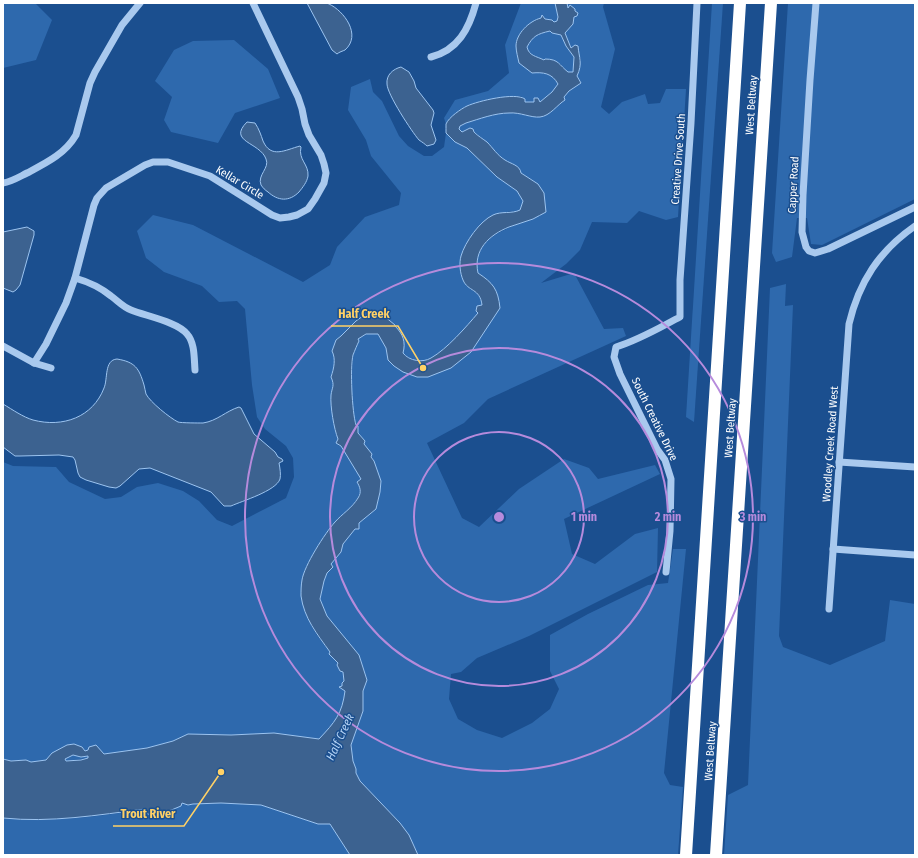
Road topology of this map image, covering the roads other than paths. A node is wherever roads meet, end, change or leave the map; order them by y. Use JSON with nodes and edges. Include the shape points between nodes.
{"nodes":[{"id":1,"x":140,"y":3,"type":"edge"},
{"id":2,"x":253,"y":3,"type":"edge"},
{"id":3,"x":476,"y":3,"type":"edge"},
{"id":4,"x":698,"y":3,"type":"edge"},
{"id":5,"x":740,"y":3,"type":"edge"},
{"id":6,"x":771,"y":3,"type":"edge"},
{"id":7,"x":816,"y":3,"type":"edge"},
{"id":8,"x":431,"y":57,"type":"dead end"},
{"id":9,"x":3,"y":183,"type":"edge"},
{"id":10,"x":915,"y":207,"type":"edge"},
{"id":11,"x":915,"y":226,"type":"edge"},
{"id":12,"x":75,"y":278,"type":"junction"},
{"id":13,"x":680,"y":317,"type":"joint"},
{"id":14,"x":3,"y":346,"type":"edge"},
{"id":15,"x":34,"y":363,"type":"junction"},
{"id":16,"x":51,"y":368,"type":"dead end"},
{"id":17,"x":195,"y":370,"type":"dead end"},
{"id":18,"x":839,"y":462,"type":"junction"},
{"id":19,"x":915,"y":467,"type":"edge"},
{"id":20,"x":833,"y":549,"type":"junction"},
{"id":21,"x":915,"y":555,"type":"edge"},
{"id":22,"x":666,"y":572,"type":"dead end"},
{"id":23,"x":829,"y":609,"type":"dead end"},
{"id":24,"x":686,"y":855,"type":"edge"},
{"id":25,"x":716,"y":855,"type":"edge"}],
"edges":[{"from":1,"to":9,"type":"street","via":[[122,25],[94,72],[72,142],[52,160],[12,181]]},
{"from":2,"to":12,"type":"street","name":"Kellar Circle","via":[[298,97],[304,124],[324,164],[324,183],[315,199],[308,209],[297,215],[280,218],[210,176],[168,162],[152,162],[106,188],[97,198]]},
{"from":3,"to":8,"type":"street","via":[[472,18],[459,40],[442,54]]},
{"from":4,"to":13,"type":"street","name":"Creative Drive South","via":[[680,280]]},
{"from":5,"to":24,"type":"highway","name":"West Beltway"},
{"from":6,"to":25,"type":"highway","name":"West Beltway"},
{"from":7,"to":10,"type":"street","name":"Capper Road","via":[[803,195],[802,232],[806,247],[815,253],[828,250]]},
{"from":11,"to":18,"type":"street","name":"Woodley Creek Road West","via":[[883,254],[863,282],[856,298],[849,324]]},
{"from":12,"to":15,"type":"street","name":"Kellar Circle","via":[[58,321]]},
{"from":12,"to":17,"type":"street","via":[[101,288],[129,310],[182,329],[193,345]]},
{"from":13,"to":22,"type":"street","name":"South Creative Drive","via":[[658,330],[616,347],[614,358],[671,479]]},
{"from":14,"to":15,"type":"street"},
{"from":15,"to":16,"type":"street"},
{"from":18,"to":19,"type":"street"},
{"from":18,"to":20,"type":"street","name":"Woodley Creek Road West"},
{"from":20,"to":21,"type":"street"},
{"from":20,"to":23,"type":"street","name":"Woodley Creek Road West"}]}
